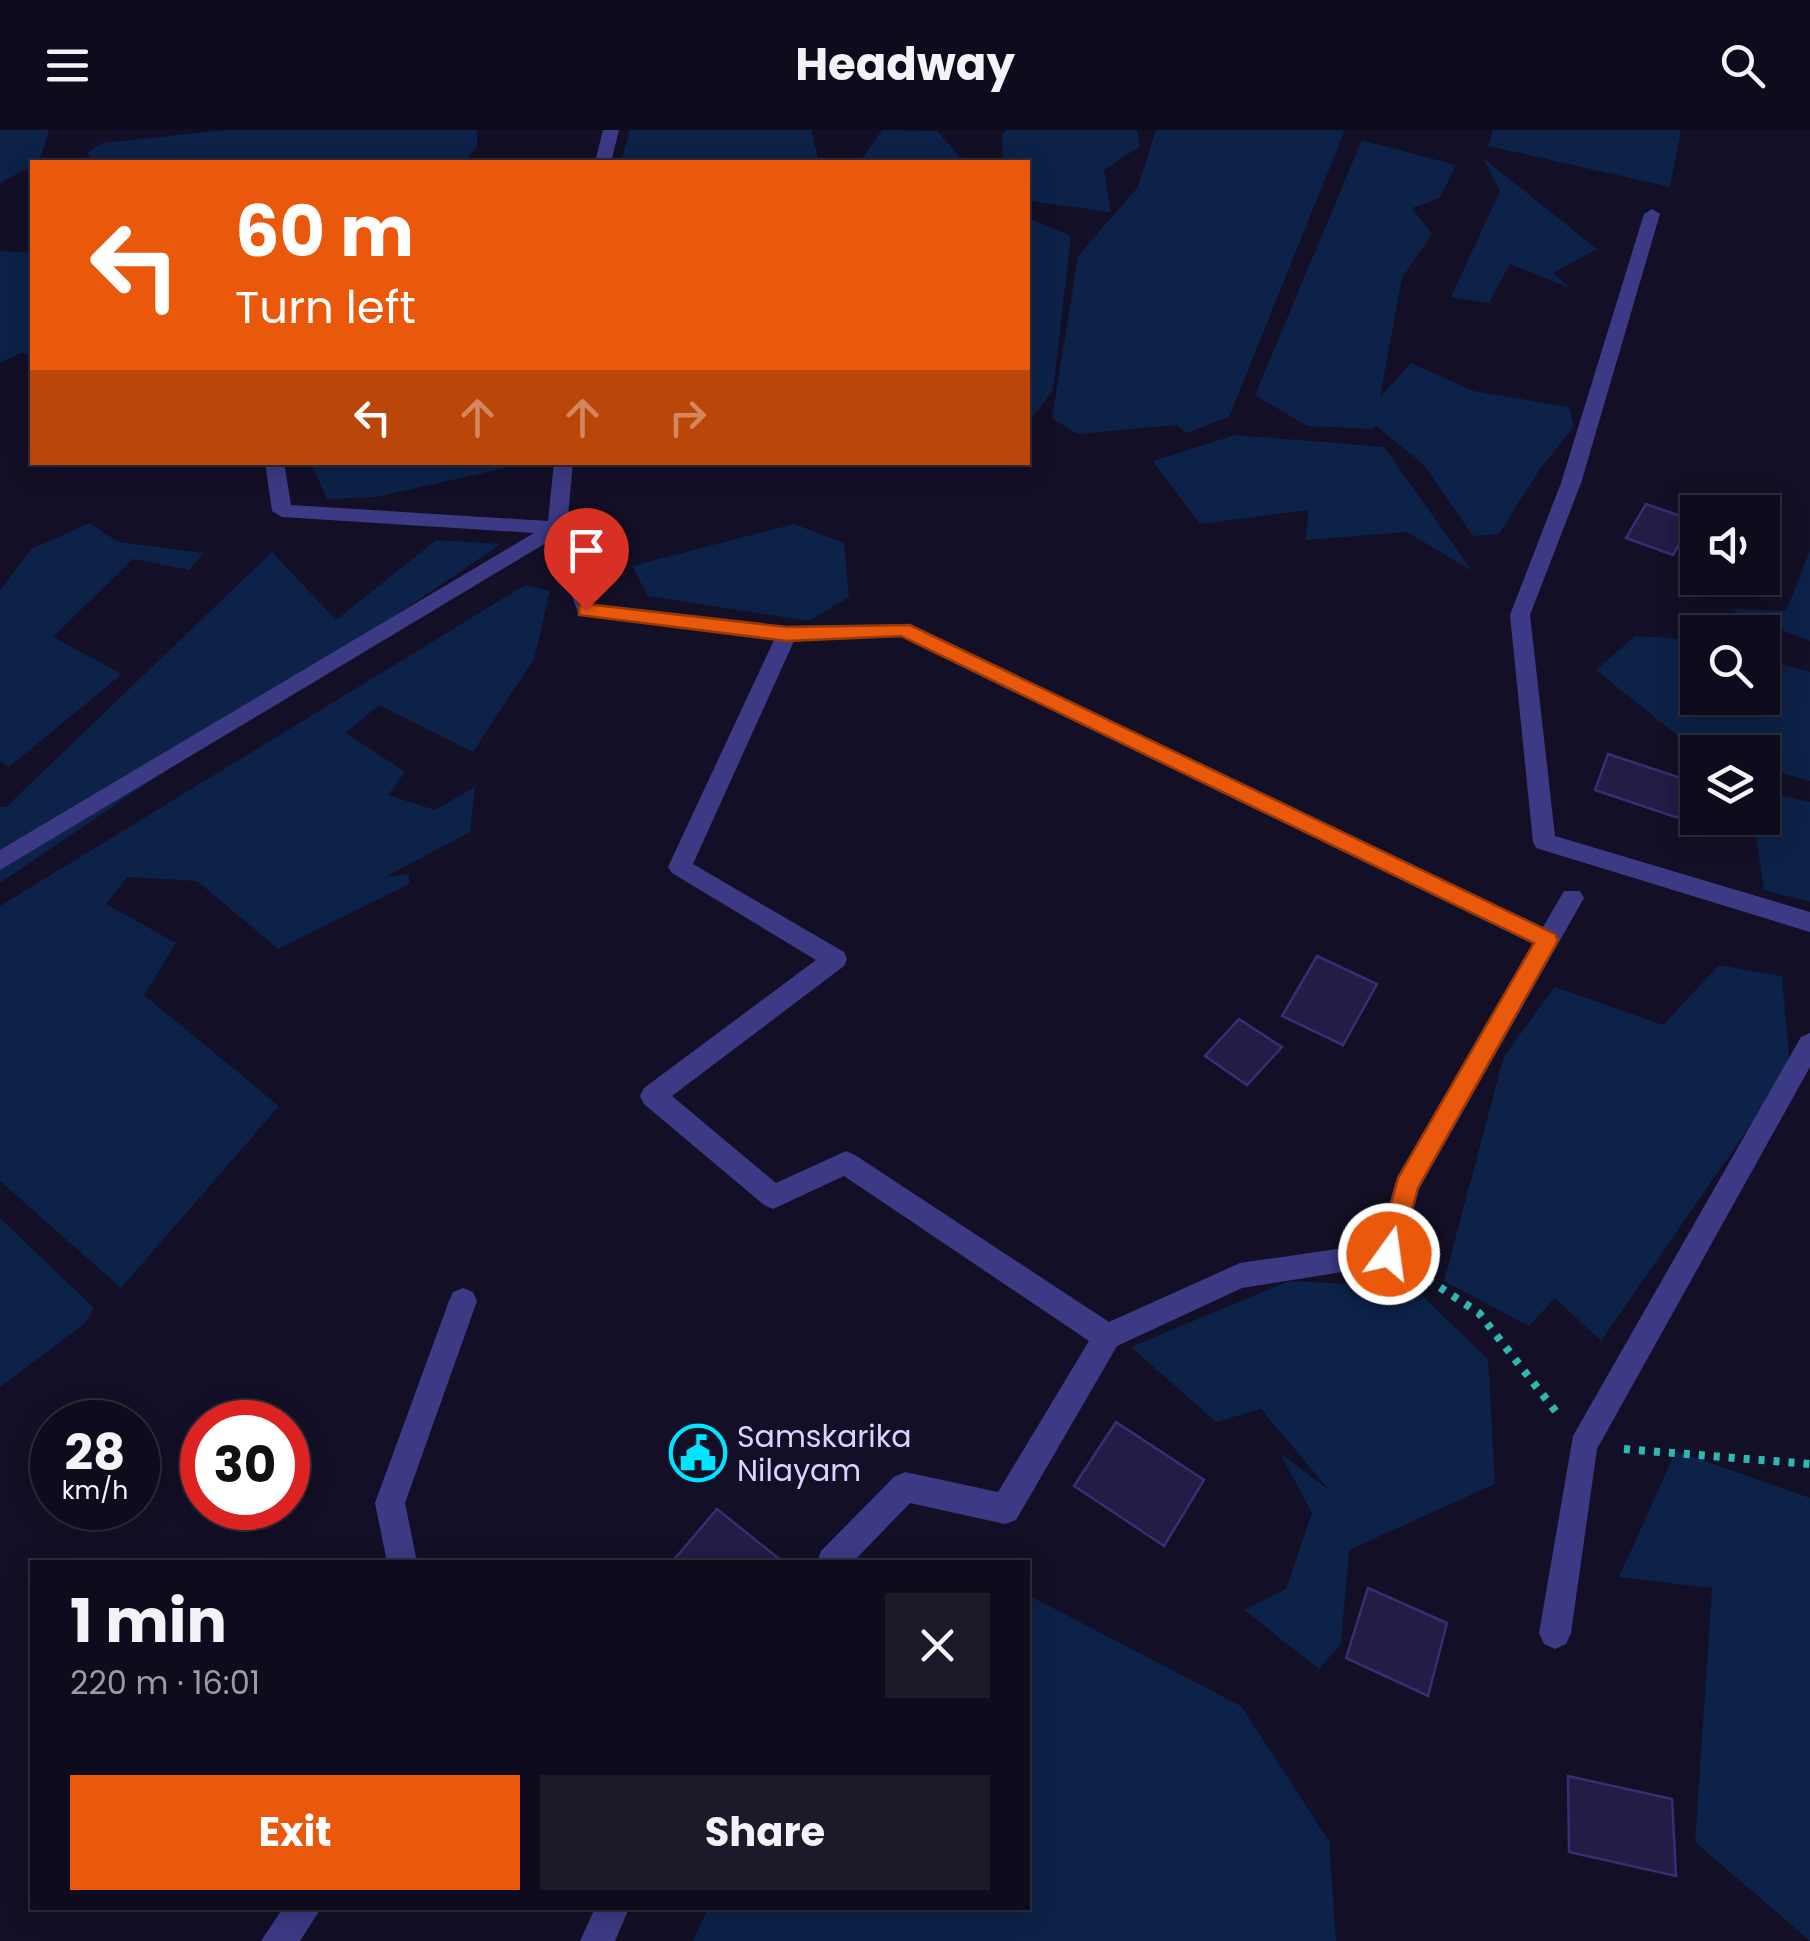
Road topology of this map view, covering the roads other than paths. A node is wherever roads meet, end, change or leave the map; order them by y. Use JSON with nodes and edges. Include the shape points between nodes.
{"nodes":[{"id":1,"x":611,"y":130,"type":"edge"},
{"id":2,"x":604,"y":160,"type":"edge"},
{"id":3,"x":1652,"y":214,"type":"dead end"},
{"id":4,"x":274,"y":465,"type":"edge"},
{"id":5,"x":564,"y":465,"type":"edge"},
{"id":6,"x":556,"y":528,"type":"junction"},
{"id":7,"x":787,"y":634,"type":"junction"},
{"id":8,"x":0,"y":861,"type":"edge"},
{"id":9,"x":1572,"y":898,"type":"dead end"},
{"id":10,"x":1810,"y":922,"type":"edge"},
{"id":11,"x":1548,"y":940,"type":"junction"},
{"id":12,"x":1810,"y":1044,"type":"edge"},
{"id":13,"x":464,"y":1301,"type":"dead end"},
{"id":14,"x":1106,"y":1338,"type":"junction"},
{"id":15,"x":402,"y":1560,"type":"edge"},
{"id":16,"x":834,"y":1560,"type":"edge"},
{"id":17,"x":1555,"y":1633,"type":"dead end"},
{"id":18,"x":302,"y":1910,"type":"edge"},
{"id":19,"x":611,"y":1910,"type":"edge"},
{"id":20,"x":278,"y":1941,"type":"edge"},
{"id":21,"x":597,"y":1941,"type":"edge"}],
"edges":[{"from":1,"to":2,"type":"street"},
{"from":3,"to":10,"type":"street","via":[[1571,484],[1520,615],[1544,842]]},
{"from":4,"to":6,"type":"street","via":[[282,511]]},
{"from":5,"to":6,"type":"street"},
{"from":6,"to":7,"type":"street","via":[[586,610]]},
{"from":6,"to":8,"type":"street"},
{"from":7,"to":11,"type":"street","via":[[904,630]]},
{"from":7,"to":14,"type":"street","via":[[680,867],[835,959],[653,1096],[773,1197],[846,1162]]},
{"from":9,"to":11,"type":"street"},
{"from":11,"to":14,"type":"street","via":[[1406,1186],[1389,1254],[1240,1276]]},
{"from":12,"to":17,"type":"street","via":[[1583,1446]]},
{"from":13,"to":15,"type":"street","via":[[390,1503]]},
{"from":14,"to":16,"type":"street","via":[[1005,1508],[905,1488]]},
{"from":18,"to":20,"type":"street"},
{"from":19,"to":21,"type":"street"}]}
